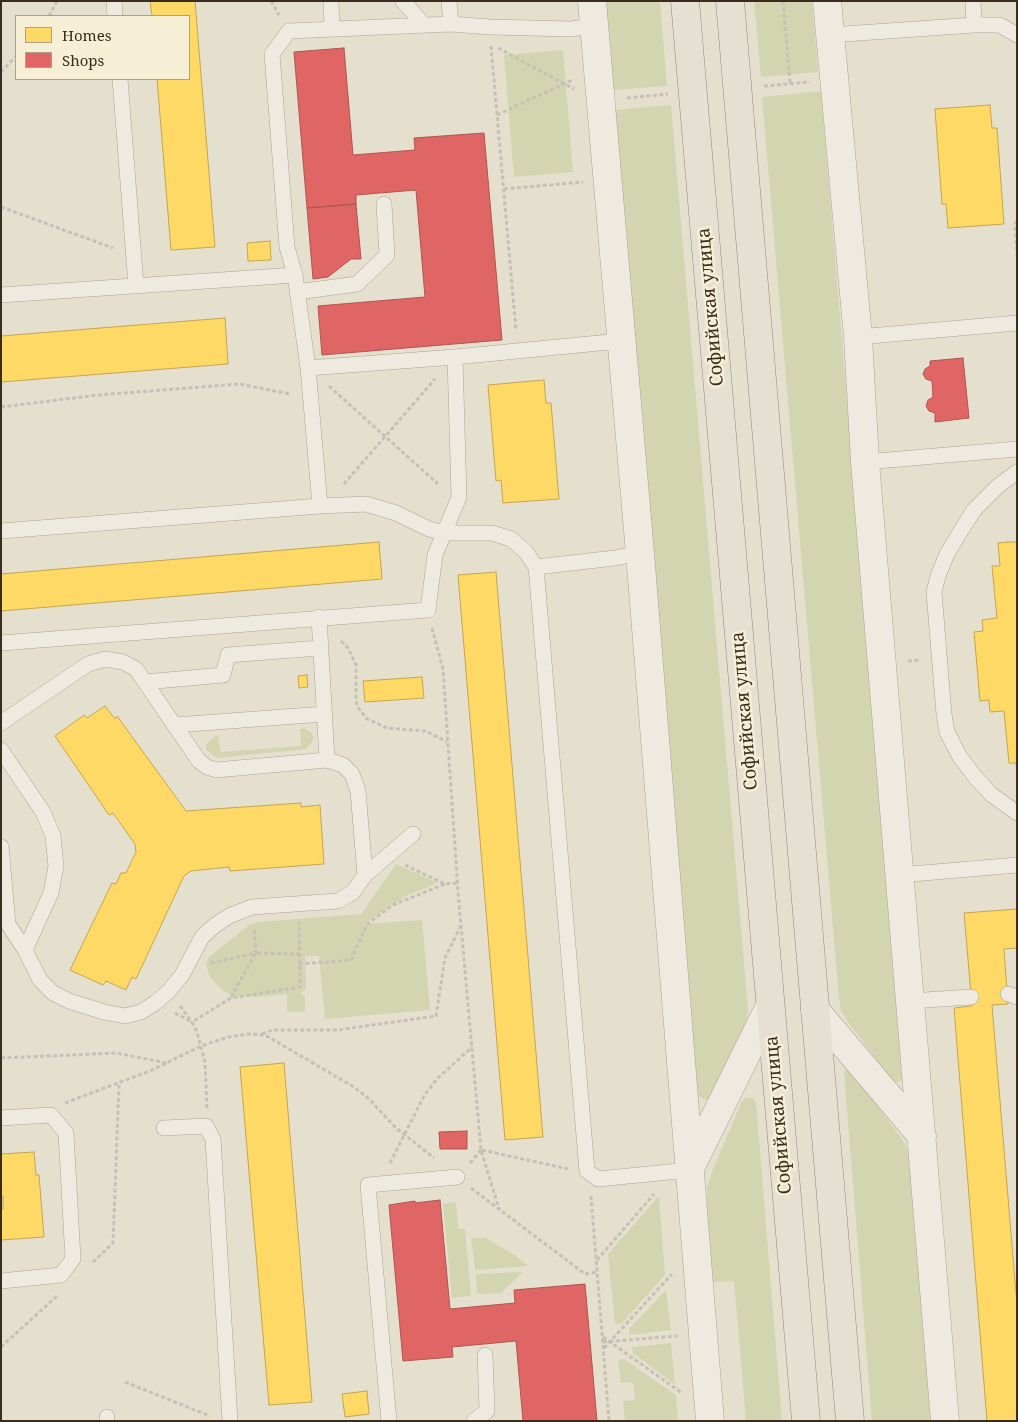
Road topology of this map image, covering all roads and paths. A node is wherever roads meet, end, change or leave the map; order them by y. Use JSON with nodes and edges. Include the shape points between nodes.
{"nodes":[{"id":1,"x":57,"y":1,"type":"edge"},
{"id":2,"x":114,"y":1,"type":"edge"},
{"id":3,"x":330,"y":1,"type":"edge"},
{"id":4,"x":402,"y":1,"type":"edge"},
{"id":5,"x":448,"y":1,"type":"edge"},
{"id":6,"x":685,"y":1,"type":"edge"},
{"id":7,"x":730,"y":1,"type":"edge"},
{"id":8,"x":783,"y":1,"type":"edge"},
{"id":9,"x":827,"y":1,"type":"edge"},
{"id":10,"x":972,"y":1,"type":"edge"},
{"id":11,"x":593,"y":14,"type":"edge"},
{"id":12,"x":50,"y":15,"type":"edge"},
{"id":13,"x":115,"y":15,"type":"edge"},
{"id":14,"x":450,"y":24,"type":"junction"},
{"id":15,"x":424,"y":25,"type":"junction"},
{"id":16,"x":974,"y":25,"type":"junction"},
{"id":17,"x":490,"y":27,"type":"junction"},
{"id":18,"x":332,"y":29,"type":"junction"},
{"id":19,"x":830,"y":35,"type":"junction"},
{"id":20,"x":1017,"y":35,"type":"edge"},
{"id":21,"x":494,"y":46,"type":"dead end"},
{"id":22,"x":15,"y":57,"type":"edge"},
{"id":23,"x":1,"y":72,"type":"edge"},
{"id":24,"x":575,"y":79,"type":"dead end"},
{"id":25,"x":120,"y":80,"type":"edge"},
{"id":26,"x":813,"y":82,"type":"dead end"},
{"id":27,"x":790,"y":83,"type":"junction"},
{"id":28,"x":564,"y":84,"type":"junction"},
{"id":29,"x":761,"y":86,"type":"dead end"},
{"id":30,"x":577,"y":90,"type":"dead end"},
{"id":31,"x":671,"y":94,"type":"dead end"},
{"id":32,"x":623,"y":98,"type":"dead end"},
{"id":33,"x":497,"y":115,"type":"junction"},
{"id":34,"x":584,"y":182,"type":"dead end"},
{"id":35,"x":504,"y":189,"type":"junction"},
{"id":36,"x":384,"y":204,"type":"dead end"},
{"id":37,"x":1,"y":207,"type":"edge"},
{"id":38,"x":1017,"y":222,"type":"edge"},
{"id":39,"x":1017,"y":255,"type":"edge"},
{"id":40,"x":134,"y":256,"type":"junction"},
{"id":41,"x":295,"y":275,"type":"junction"},
{"id":42,"x":136,"y":286,"type":"junction"},
{"id":43,"x":297,"y":292,"type":"junction"},
{"id":44,"x":1,"y":295,"type":"edge"},
{"id":45,"x":1017,"y":323,"type":"edge"},
{"id":46,"x":858,"y":337,"type":"junction"},
{"id":47,"x":620,"y":341,"type":"junction"},
{"id":48,"x":518,"y":351,"type":"junction"},
{"id":49,"x":455,"y":356,"type":"junction"},
{"id":50,"x":308,"y":368,"type":"junction"},
{"id":51,"x":310,"y":398,"type":"junction"},
{"id":52,"x":1,"y":407,"type":"edge"},
{"id":53,"x":386,"y":436,"type":"junction"},
{"id":54,"x":1017,"y":449,"type":"edge"},
{"id":55,"x":865,"y":462,"type":"junction"},
{"id":56,"x":1017,"y":472,"type":"edge"},
{"id":57,"x":457,"y":503,"type":"junction"},
{"id":58,"x":320,"y":506,"type":"junction"},
{"id":59,"x":1,"y":531,"type":"edge"},
{"id":60,"x":445,"y":533,"type":"junction"},
{"id":61,"x":640,"y":552,"type":"junction"},
{"id":62,"x":536,"y":567,"type":"junction"},
{"id":63,"x":428,"y":610,"type":"junction"},
{"id":64,"x":318,"y":617,"type":"junction"},
{"id":65,"x":1,"y":642,"type":"edge"},
{"id":66,"x":320,"y":648,"type":"junction"},
{"id":67,"x":145,"y":682,"type":"junction"},
{"id":68,"x":324,"y":714,"type":"junction"},
{"id":69,"x":1,"y":723,"type":"edge"},
{"id":70,"x":175,"y":725,"type":"junction"},
{"id":71,"x":448,"y":742,"type":"junction"},
{"id":72,"x":1,"y":750,"type":"edge"},
{"id":73,"x":327,"y":760,"type":"junction"},
{"id":74,"x":795,"y":774,"type":"junction"},
{"id":75,"x":751,"y":777,"type":"junction"},
{"id":76,"x":1017,"y":813,"type":"edge"},
{"id":77,"x":413,"y":834,"type":"dead end"},
{"id":78,"x":1,"y":847,"type":"edge"},
{"id":79,"x":386,"y":856,"type":"junction"},
{"id":80,"x":1017,"y":865,"type":"edge"},
{"id":81,"x":365,"y":874,"type":"junction"},
{"id":82,"x":900,"y":875,"type":"junction"},
{"id":83,"x":458,"y":883,"type":"junction"},
{"id":84,"x":445,"y":884,"type":"junction"},
{"id":85,"x":299,"y":904,"type":"junction"},
{"id":86,"x":252,"y":907,"type":"junction"},
{"id":87,"x":461,"y":924,"type":"junction"},
{"id":88,"x":25,"y":950,"type":"junction"},
{"id":89,"x":256,"y":953,"type":"junction"},
{"id":90,"x":299,"y":954,"type":"junction"},
{"id":91,"x":192,"y":958,"type":"junction"},
{"id":92,"x":300,"y":964,"type":"junction"},
{"id":93,"x":971,"y":997,"type":"dead end"},
{"id":94,"x":231,"y":998,"type":"junction"},
{"id":95,"x":910,"y":1001,"type":"junction"},
{"id":96,"x":770,"y":1006,"type":"junction"},
{"id":97,"x":815,"y":1010,"type":"junction"},
{"id":98,"x":260,"y":1035,"type":"junction"},
{"id":99,"x":201,"y":1046,"type":"junction"},
{"id":100,"x":472,"y":1047,"type":"junction"},
{"id":101,"x":1,"y":1058,"type":"edge"},
{"id":102,"x":167,"y":1063,"type":"junction"},
{"id":103,"x":119,"y":1083,"type":"junction"},
{"id":104,"x":51,"y":1115,"type":"junction"},
{"id":105,"x":1,"y":1118,"type":"edge"},
{"id":106,"x":206,"y":1126,"type":"junction"},
{"id":107,"x":164,"y":1128,"type":"dead end"},
{"id":108,"x":404,"y":1135,"type":"junction"},
{"id":109,"x":922,"y":1136,"type":"junction"},
{"id":110,"x":481,"y":1150,"type":"junction"},
{"id":111,"x":689,"y":1170,"type":"junction"},
{"id":112,"x":588,"y":1172,"type":"junction"},
{"id":113,"x":457,"y":1177,"type":"junction"},
{"id":114,"x":379,"y":1184,"type":"junction"},
{"id":115,"x":655,"y":1193,"type":"dead end"},
{"id":116,"x":499,"y":1208,"type":"junction"},
{"id":117,"x":114,"y":1243,"type":"dead end"},
{"id":118,"x":597,"y":1260,"type":"junction"},
{"id":119,"x":676,"y":1270,"type":"dead end"},
{"id":120,"x":598,"y":1272,"type":"junction"},
{"id":121,"x":1,"y":1281,"type":"edge"},
{"id":122,"x":681,"y":1335,"type":"dead end"},
{"id":123,"x":603,"y":1337,"type":"junction"},
{"id":124,"x":603,"y":1342,"type":"junction"},
{"id":125,"x":610,"y":1342,"type":"junction"},
{"id":126,"x":604,"y":1348,"type":"junction"},
{"id":127,"x":486,"y":1355,"type":"dead end"},
{"id":128,"x":125,"y":1382,"type":"dead end"},
{"id":129,"x":686,"y":1396,"type":"dead end"},
{"id":130,"x":214,"y":1417,"type":"dead end"},
{"id":131,"x":230,"y":1421,"type":"edge"},
{"id":132,"x":389,"y":1421,"type":"edge"},
{"id":133,"x":474,"y":1421,"type":"edge"},
{"id":134,"x":609,"y":1421,"type":"edge"},
{"id":135,"x":710,"y":1421,"type":"edge"},
{"id":136,"x":806,"y":1421,"type":"edge"},
{"id":137,"x":850,"y":1421,"type":"edge"},
{"id":138,"x":945,"y":1421,"type":"edge"}],
"edges":[{"from":1,"to":12,"type":"path"},
{"from":2,"to":13,"type":"lane"},
{"from":3,"to":18,"type":"lane"},
{"from":4,"to":15,"type":"lane"},
{"from":5,"to":14,"type":"lane"},
{"from":6,"to":75,"type":"main road","name":"Софийская улица"},
{"from":7,"to":74,"type":"main road"},
{"from":8,"to":27,"type":"path"},
{"from":9,"to":19,"type":"street"},
{"from":10,"to":16,"type":"lane"},
{"from":11,"to":17,"type":"lane","via":[[571,29]]},
{"from":11,"to":47,"type":"street"},
{"from":14,"to":15,"type":"lane"},
{"from":14,"to":17,"type":"lane"},
{"from":15,"to":18,"type":"lane"},
{"from":16,"to":19,"type":"lane"},
{"from":16,"to":20,"type":"lane","via":[[1000,25]]},
{"from":17,"to":33,"type":"path"},
{"from":18,"to":41,"type":"lane","via":[[288,31],[272,54],[287,247]]},
{"from":19,"to":46,"type":"street"},
{"from":21,"to":28,"type":"path"},
{"from":22,"to":23,"type":"path"},
{"from":24,"to":28,"type":"path"},
{"from":25,"to":40,"type":"lane"},
{"from":26,"to":27,"type":"path"},
{"from":27,"to":29,"type":"path"},
{"from":28,"to":30,"type":"path"},
{"from":28,"to":33,"type":"path"},
{"from":31,"to":32,"type":"path"},
{"from":33,"to":35,"type":"path"},
{"from":34,"to":35,"type":"path"},
{"from":35,"to":48,"type":"path"},
{"from":36,"to":43,"type":"lane","via":[[387,255],[357,284]]},
{"from":37,"to":40,"type":"path"},
{"from":38,"to":39,"type":"path"},
{"from":40,"to":42,"type":"lane"},
{"from":41,"to":42,"type":"lane"},
{"from":41,"to":43,"type":"lane"},
{"from":42,"to":44,"type":"lane"},
{"from":43,"to":50,"type":"lane"},
{"from":45,"to":46,"type":"lane"},
{"from":46,"to":55,"type":"street"},
{"from":47,"to":48,"type":"lane"},
{"from":47,"to":61,"type":"street"},
{"from":48,"to":49,"type":"lane"},
{"from":49,"to":50,"type":"lane"},
{"from":49,"to":53,"type":"path"},
{"from":49,"to":57,"type":"lane"},
{"from":50,"to":51,"type":"lane"},
{"from":50,"to":53,"type":"path"},
{"from":51,"to":52,"type":"path","via":[[238,384]]},
{"from":51,"to":58,"type":"lane"},
{"from":53,"to":57,"type":"path"},
{"from":53,"to":58,"type":"path"},
{"from":54,"to":55,"type":"lane"},
{"from":55,"to":82,"type":"street"},
{"from":56,"to":76,"type":"lane","via":[[974,510],[947,554],[934,592],[947,732],[976,778],[992,795]]},
{"from":57,"to":60,"type":"lane"},
{"from":58,"to":59,"type":"lane"},
{"from":58,"to":60,"type":"lane","via":[[366,504]]},
{"from":60,"to":62,"type":"lane","via":[[492,533],[511,539],[526,552]]},
{"from":60,"to":63,"type":"lane","via":[[435,555]]},
{"from":61,"to":62,"type":"lane"},
{"from":61,"to":111,"type":"street"},
{"from":62,"to":112,"type":"lane"},
{"from":63,"to":64,"type":"lane"},
{"from":63,"to":71,"type":"path","via":[[443,669]]},
{"from":64,"to":65,"type":"lane"},
{"from":64,"to":66,"type":"lane"},
{"from":64,"to":71,"type":"path","via":[[348,648],[356,665],[357,706],[366,719],[387,728],[426,731]]},
{"from":66,"to":67,"type":"lane","via":[[228,655],[223,675]]},
{"from":66,"to":68,"type":"lane"},
{"from":67,"to":69,"type":"lane","via":[[136,669],[123,662],[105,659],[88,664]]},
{"from":67,"to":70,"type":"lane"},
{"from":68,"to":70,"type":"lane"},
{"from":68,"to":73,"type":"lane"},
{"from":70,"to":73,"type":"lane","via":[[199,761],[216,770]]},
{"from":71,"to":83,"type":"path"},
{"from":72,"to":88,"type":"lane","via":[[43,812],[53,836],[56,866],[51,893]]},
{"from":73,"to":81,"type":"lane","via":[[343,765],[352,774],[358,791]]},
{"from":74,"to":75,"type":"main road"},
{"from":74,"to":97,"type":"main road"},
{"from":75,"to":96,"type":"main road","name":"Софийская улица"},
{"from":77,"to":79,"type":"lane"},
{"from":78,"to":88,"type":"lane","via":[[8,924]]},
{"from":79,"to":81,"type":"lane"},
{"from":79,"to":84,"type":"path"},
{"from":80,"to":82,"type":"lane"},
{"from":81,"to":85,"type":"lane","via":[[353,892],[338,901]]},
{"from":82,"to":95,"type":"street"},
{"from":83,"to":84,"type":"path"},
{"from":83,"to":87,"type":"path"},
{"from":84,"to":92,"type":"path","via":[[393,906],[367,924],[351,960]]},
{"from":85,"to":86,"type":"lane"},
{"from":85,"to":90,"type":"path"},
{"from":86,"to":89,"type":"path"},
{"from":86,"to":91,"type":"lane","via":[[228,916],[202,936]]},
{"from":87,"to":98,"type":"path","via":[[445,958],[436,1016],[338,1030],[272,1030]]},
{"from":87,"to":100,"type":"path"},
{"from":88,"to":91,"type":"lane","via":[[40,980],[54,993],[70,1001],[125,1016],[155,1004],[182,975]]},
{"from":89,"to":90,"type":"path"},
{"from":89,"to":91,"type":"path","via":[[211,963]]},
{"from":89,"to":94,"type":"path"},
{"from":90,"to":92,"type":"path"},
{"from":92,"to":94,"type":"path","via":[[300,987]]},
{"from":93,"to":95,"type":"lane"},
{"from":94,"to":99,"type":"path","via":[[192,1022]]},
{"from":95,"to":109,"type":"street"},
{"from":96,"to":111,"type":"street"},
{"from":96,"to":136,"type":"main road","name":"Софийская улица"},
{"from":97,"to":109,"type":"street"},
{"from":97,"to":137,"type":"main road"},
{"from":98,"to":99,"type":"path","via":[[249,1034]]},
{"from":98,"to":108,"type":"path","via":[[354,1086]]},
{"from":99,"to":102,"type":"path"},
{"from":99,"to":106,"type":"path","via":[[205,1062]]},
{"from":100,"to":108,"type":"path","via":[[425,1094]]},
{"from":100,"to":110,"type":"path"},
{"from":101,"to":102,"type":"path","via":[[116,1053]]},
{"from":102,"to":103,"type":"path"},
{"from":103,"to":104,"type":"path","via":[[61,1104]]},
{"from":103,"to":117,"type":"path"},
{"from":104,"to":105,"type":"lane"},
{"from":104,"to":121,"type":"lane","via":[[66,1133],[73,1259],[61,1275]]},
{"from":106,"to":107,"type":"lane"},
{"from":106,"to":131,"type":"lane","via":[[213,1139]]},
{"from":108,"to":113,"type":"path"},
{"from":108,"to":114,"type":"path"},
{"from":109,"to":138,"type":"street"},
{"from":110,"to":112,"type":"path"},
{"from":110,"to":113,"type":"path"},
{"from":110,"to":116,"type":"path"},
{"from":111,"to":112,"type":"lane","via":[[598,1179]]},
{"from":111,"to":135,"type":"street"},
{"from":112,"to":118,"type":"path"},
{"from":113,"to":114,"type":"lane"},
{"from":113,"to":116,"type":"path"},
{"from":114,"to":132,"type":"lane","via":[[368,1185]]},
{"from":115,"to":118,"type":"path"},
{"from":116,"to":120,"type":"path","via":[[584,1274]]},
{"from":118,"to":120,"type":"path"},
{"from":119,"to":125,"type":"path"},
{"from":120,"to":123,"type":"path"},
{"from":122,"to":125,"type":"path"},
{"from":123,"to":124,"type":"path"},
{"from":123,"to":125,"type":"path"},
{"from":124,"to":125,"type":"path"},
{"from":124,"to":126,"type":"path"},
{"from":125,"to":126,"type":"path"},
{"from":125,"to":129,"type":"path"},
{"from":126,"to":134,"type":"path"},
{"from":127,"to":133,"type":"lane","via":[[488,1411]]},
{"from":128,"to":130,"type":"path"}]}
